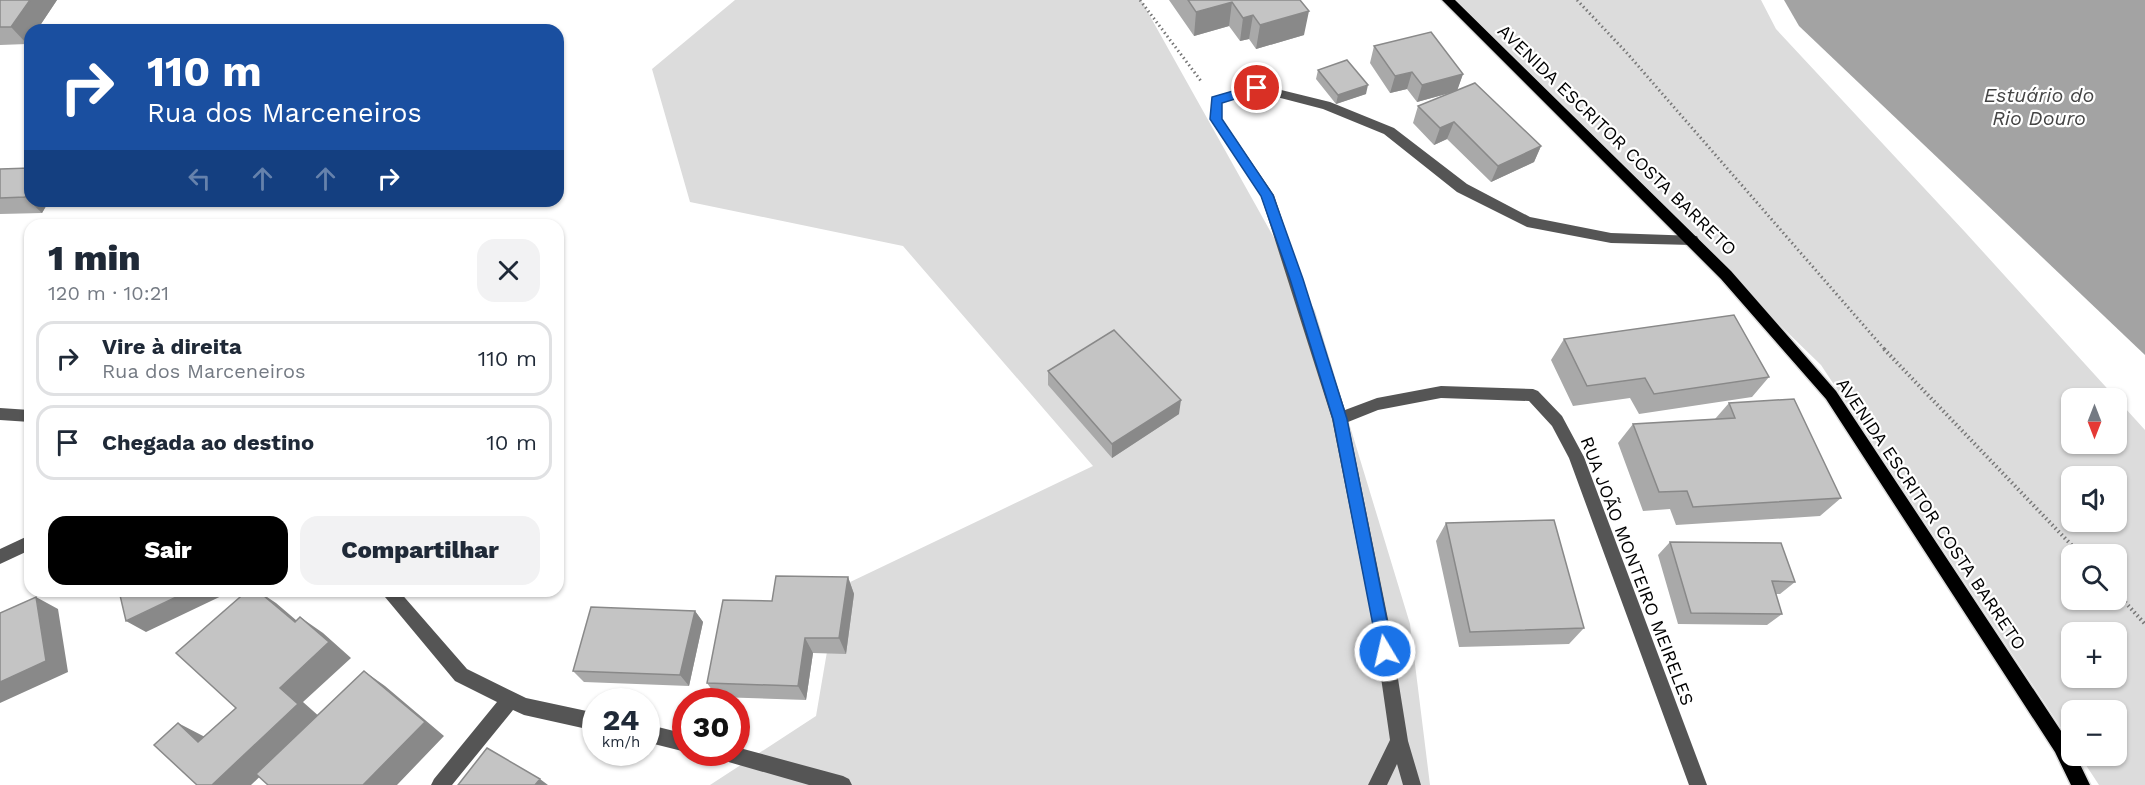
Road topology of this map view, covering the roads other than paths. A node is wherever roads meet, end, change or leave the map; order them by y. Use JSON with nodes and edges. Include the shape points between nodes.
{"nodes":[{"id":1,"x":1448,"y":0,"type":"edge"},
{"id":2,"x":1692,"y":240,"type":"junction"},
{"id":3,"x":0,"y":414,"type":"edge"},
{"id":4,"x":24,"y":416,"type":"edge"},
{"id":5,"x":1340,"y":419,"type":"junction"},
{"id":6,"x":24,"y":545,"type":"edge"},
{"id":7,"x":0,"y":558,"type":"edge"},
{"id":8,"x":393,"y":597,"type":"edge"},
{"id":9,"x":511,"y":699,"type":"junction"},
{"id":10,"x":582,"y":719,"type":"edge"},
{"id":11,"x":1399,"y":741,"type":"junction"},
{"id":12,"x":750,"y":760,"type":"edge"},
{"id":13,"x":440,"y":785,"type":"edge"},
{"id":14,"x":843,"y":785,"type":"edge"},
{"id":15,"x":1377,"y":785,"type":"edge"},
{"id":16,"x":1412,"y":785,"type":"edge"},
{"id":17,"x":1698,"y":785,"type":"edge"},
{"id":18,"x":2081,"y":785,"type":"edge"}],
"edges":[{"from":1,"to":2,"type":"main road","name":"AVENIDA ESCRITOR COSTA BARRETO"},
{"from":2,"to":5,"type":"street","via":[[1611,238],[1527,222],[1462,188],[1389,131],[1326,105],[1257,88],[1216,100],[1216,119],[1267,195]]},
{"from":2,"to":18,"type":"main road","name":"AVENIDA ESCRITOR COSTA BARRETO","via":[[1832,395],[2061,746]]},
{"from":3,"to":4,"type":"street"},
{"from":5,"to":11,"type":"street","via":[[1382,629]]},
{"from":5,"to":17,"type":"street","name":"RUA JOÃO MONTEIRO MEIRELES","via":[[1377,404],[1441,392],[1533,395],[1557,421],[1576,457]]},
{"from":6,"to":7,"type":"street"},
{"from":8,"to":9,"type":"street","via":[[461,675]]},
{"from":9,"to":10,"type":"street","via":[[524,706]]},
{"from":9,"to":13,"type":"street"},
{"from":11,"to":15,"type":"street"},
{"from":11,"to":16,"type":"street"},
{"from":12,"to":14,"type":"street"}]}
